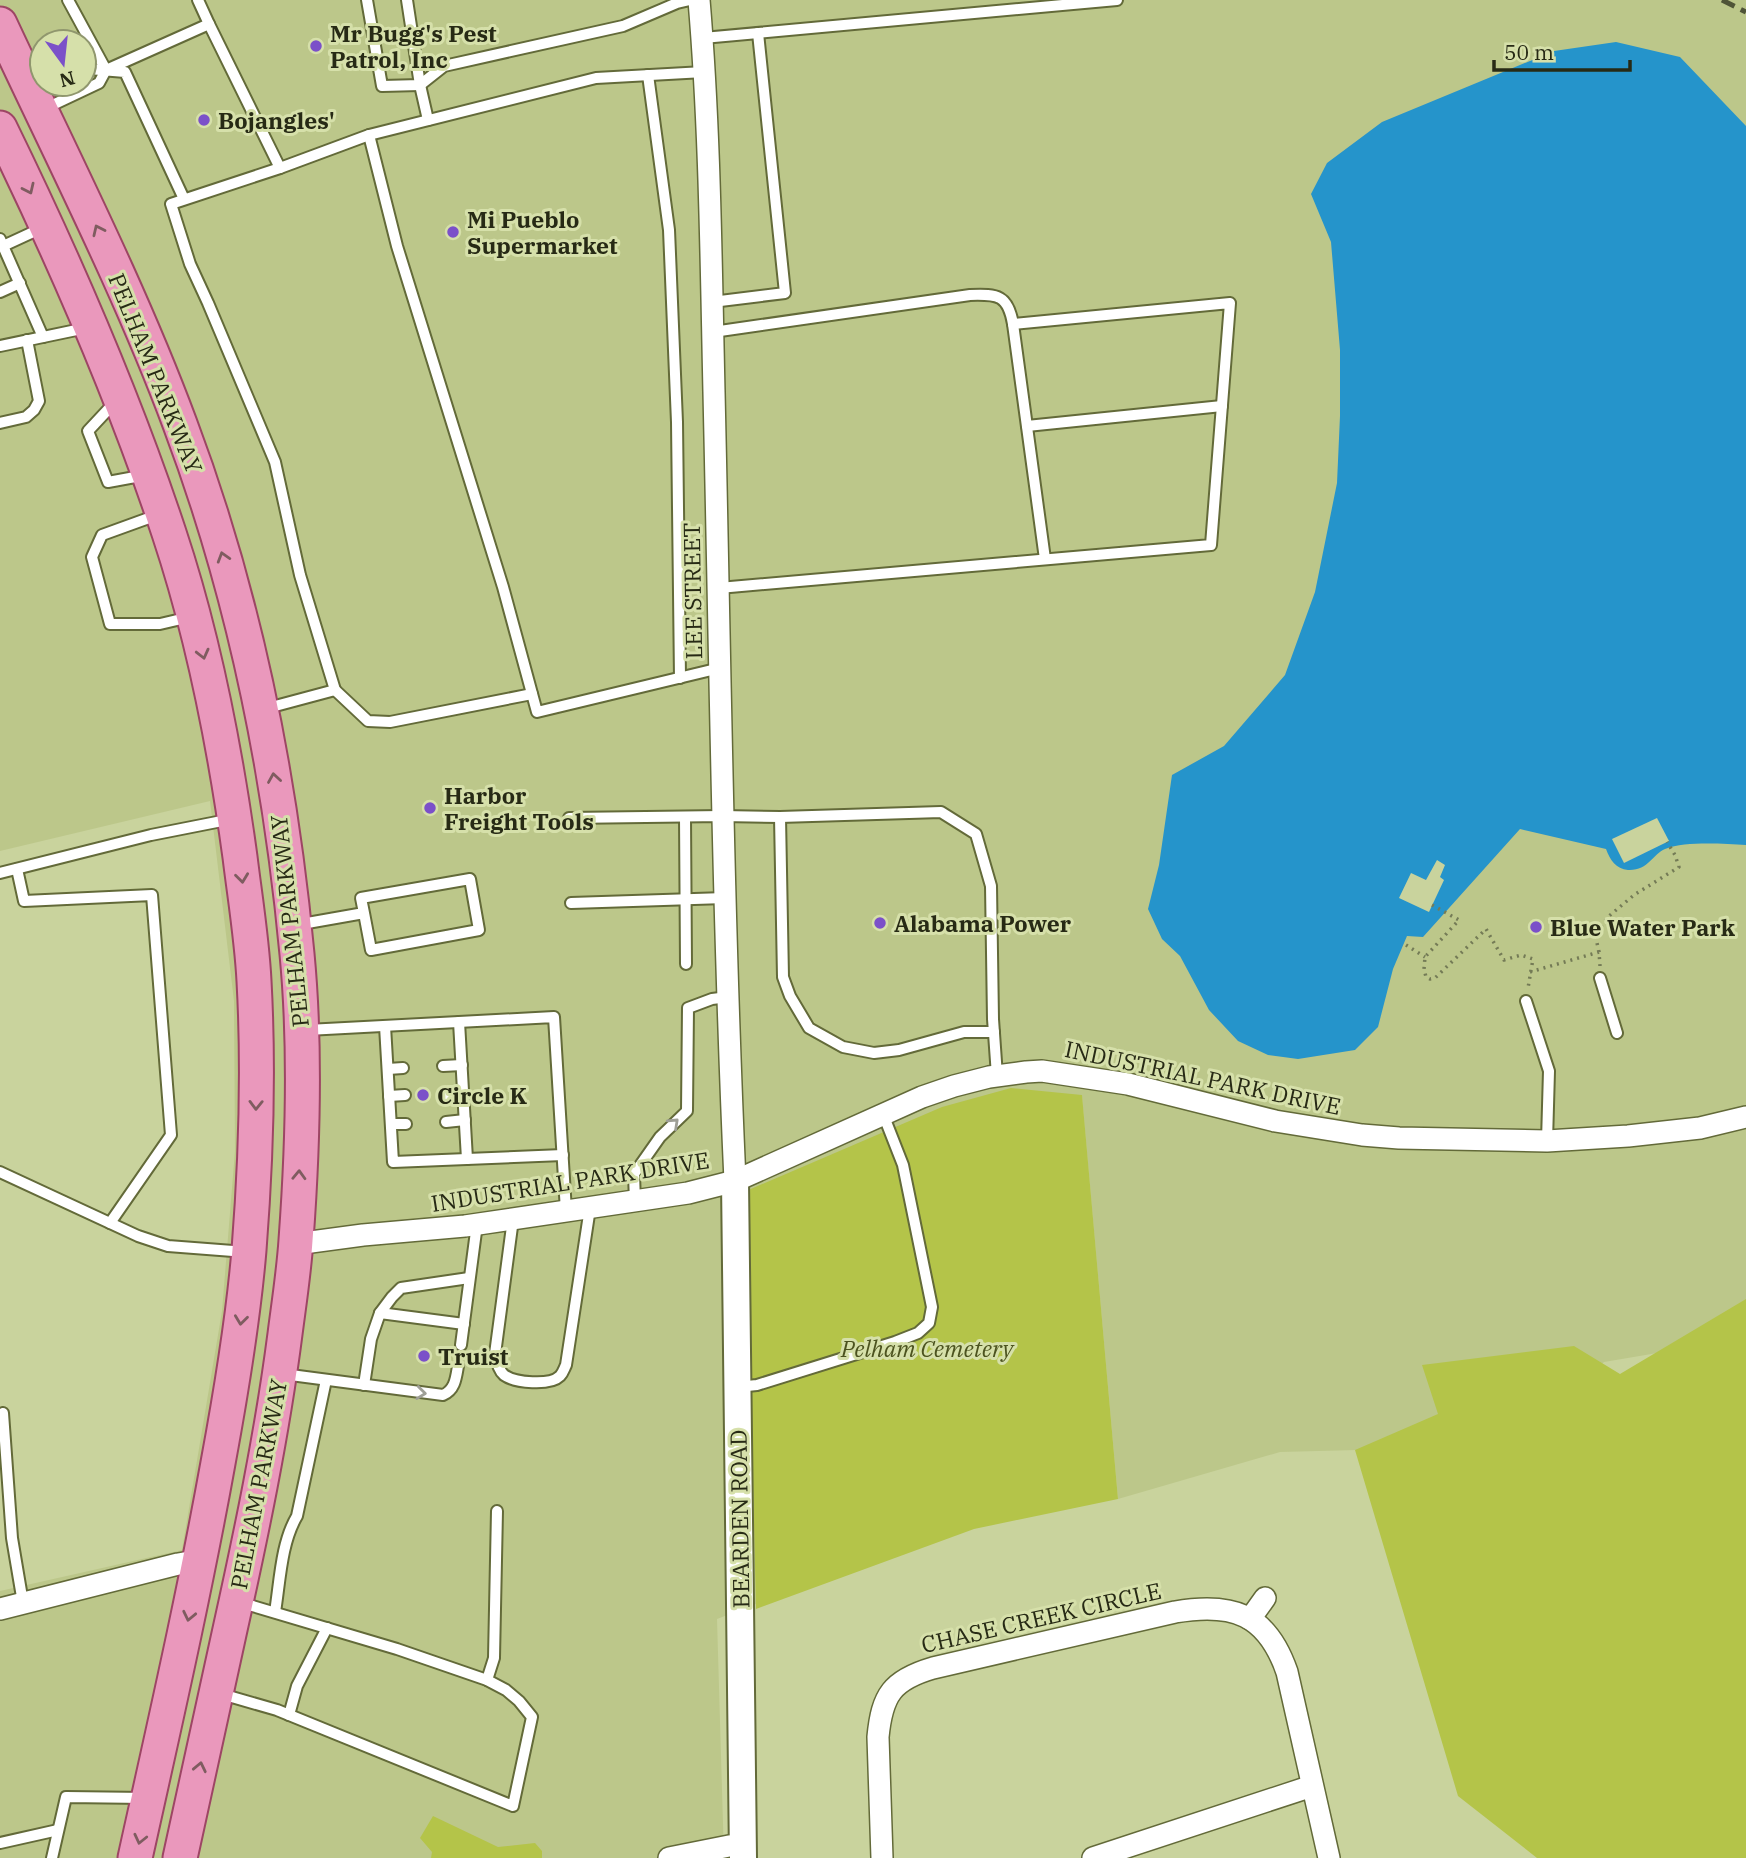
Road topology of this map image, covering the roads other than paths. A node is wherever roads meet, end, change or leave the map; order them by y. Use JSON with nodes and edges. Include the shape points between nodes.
{"nodes":[{"id":1,"x":68,"y":0,"type":"edge"},
{"id":2,"x":198,"y":0,"type":"edge"},
{"id":3,"x":367,"y":0,"type":"edge"},
{"id":4,"x":408,"y":0,"type":"edge"},
{"id":5,"x":690,"y":0,"type":"edge"},
{"id":6,"x":699,"y":0,"type":"edge"},
{"id":7,"x":1117,"y":0,"type":"edge"},
{"id":8,"x":0,"y":24,"type":"edge"},
{"id":9,"x":209,"y":24,"type":"junction"},
{"id":10,"x":758,"y":33,"type":"junction"},
{"id":11,"x":703,"y":38,"type":"junction"},
{"id":12,"x":98,"y":70,"type":"edge"},
{"id":13,"x":106,"y":70,"type":"junction"},
{"id":14,"x":704,"y":72,"type":"junction"},
{"id":15,"x":648,"y":75,"type":"junction"},
{"id":16,"x":420,"y":85,"type":"junction"},
{"id":17,"x":46,"y":107,"type":"edge"},
{"id":18,"x":428,"y":120,"type":"junction"},
{"id":19,"x":369,"y":135,"type":"junction"},
{"id":20,"x":4,"y":147,"type":"edge"},
{"id":21,"x":280,"y":168,"type":"junction"},
{"id":22,"x":184,"y":199,"type":"junction"},
{"id":23,"x":46,"y":226,"type":"junction"},
{"id":24,"x":2,"y":243,"type":"edge"},
{"id":25,"x":20,"y":283,"type":"junction"},
{"id":26,"x":0,"y":292,"type":"edge"},
{"id":27,"x":712,"y":302,"type":"junction"},
{"id":28,"x":1013,"y":324,"type":"junction"},
{"id":29,"x":713,"y":332,"type":"junction"},
{"id":30,"x":94,"y":333,"type":"junction"},
{"id":31,"x":144,"y":334,"type":"junction"},
{"id":32,"x":43,"y":337,"type":"junction"},
{"id":33,"x":27,"y":340,"type":"junction"},
{"id":34,"x":0,"y":346,"type":"edge"},
{"id":35,"x":1222,"y":405,"type":"junction"},
{"id":36,"x":0,"y":423,"type":"edge"},
{"id":37,"x":1027,"y":426,"type":"junction"},
{"id":38,"x":162,"y":513,"type":"junction"},
{"id":39,"x":1045,"y":559,"type":"junction"},
{"id":40,"x":719,"y":588,"type":"junction"},
{"id":41,"x":193,"y":616,"type":"junction"},
{"id":42,"x":720,"y":668,"type":"junction"},
{"id":43,"x":680,"y":678,"type":"junction"},
{"id":44,"x":335,"y":690,"type":"junction"},
{"id":45,"x":532,"y":694,"type":"junction"},
{"id":46,"x":261,"y":709,"type":"junction"},
{"id":47,"x":217,"y":717,"type":"junction"},
{"id":48,"x":722,"y":816,"type":"junction"},
{"id":49,"x":685,"y":817,"type":"junction"},
{"id":50,"x":780,"y":817,"type":"junction"},
{"id":51,"x":234,"y":818,"type":"junction"},
{"id":52,"x":569,"y":818,"type":"dead end"},
{"id":53,"x":17,"y":869,"type":"junction"},
{"id":54,"x":0,"y":873,"type":"edge"},
{"id":55,"x":724,"y":898,"type":"junction"},
{"id":56,"x":685,"y":899,"type":"junction"},
{"id":57,"x":571,"y":903,"type":"dead end"},
{"id":58,"x":364,"y":913,"type":"junction"},
{"id":59,"x":294,"y":925,"type":"junction"},
{"id":60,"x":686,"y":964,"type":"dead end"},
{"id":61,"x":1600,"y":978,"type":"road end"},
{"id":62,"x":728,"y":997,"type":"junction"},
{"id":63,"x":1526,"y":1001,"type":"road end"},
{"id":64,"x":459,"y":1022,"type":"junction"},
{"id":65,"x":385,"y":1026,"type":"junction"},
{"id":66,"x":301,"y":1031,"type":"junction"},
{"id":67,"x":994,"y":1032,"type":"junction"},
{"id":68,"x":1617,"y":1033,"type":"dead end"},
{"id":69,"x":462,"y":1065,"type":"junction"},
{"id":70,"x":443,"y":1066,"type":"dead end"},
{"id":71,"x":403,"y":1068,"type":"dead end"},
{"id":72,"x":388,"y":1069,"type":"junction"},
{"id":73,"x":997,"y":1076,"type":"junction"},
{"id":74,"x":444,"y":1094,"type":"dead end"},
{"id":75,"x":463,"y":1094,"type":"junction"},
{"id":76,"x":405,"y":1095,"type":"dead end"},
{"id":77,"x":389,"y":1096,"type":"junction"},
{"id":78,"x":883,"y":1114,"type":"junction"},
{"id":79,"x":1746,"y":1117,"type":"edge"},
{"id":80,"x":465,"y":1121,"type":"junction"},
{"id":81,"x":446,"y":1122,"type":"dead end"},
{"id":82,"x":391,"y":1124,"type":"junction"},
{"id":83,"x":406,"y":1124,"type":"dead end"},
{"id":84,"x":1547,"y":1141,"type":"junction"},
{"id":85,"x":563,"y":1156,"type":"junction"},
{"id":86,"x":467,"y":1159,"type":"junction"},
{"id":87,"x":0,"y":1172,"type":"edge"},
{"id":88,"x":735,"y":1181,"type":"junction"},
{"id":89,"x":635,"y":1202,"type":"junction"},
{"id":90,"x":590,"y":1208,"type":"junction"},
{"id":91,"x":566,"y":1211,"type":"junction"},
{"id":92,"x":513,"y":1219,"type":"junction"},
{"id":93,"x":110,"y":1223,"type":"junction"},
{"id":94,"x":477,"y":1224,"type":"junction"},
{"id":95,"x":296,"y":1244,"type":"junction"},
{"id":96,"x":249,"y":1252,"type":"junction"},
{"id":97,"x":469,"y":1278,"type":"junction"},
{"id":98,"x":380,"y":1313,"type":"junction"},
{"id":99,"x":464,"y":1324,"type":"junction"},
{"id":100,"x":461,"y":1346,"type":"dead end"},
{"id":101,"x":458,"y":1366,"type":"dead end"},
{"id":102,"x":280,"y":1374,"type":"junction"},
{"id":103,"x":326,"y":1380,"type":"junction"},
{"id":104,"x":364,"y":1385,"type":"junction"},
{"id":105,"x":737,"y":1387,"type":"junction"},
{"id":106,"x":3,"y":1413,"type":"dead end"},
{"id":107,"x":497,"y":1511,"type":"dead end"},
{"id":108,"x":201,"y":1560,"type":"junction"},
{"id":109,"x":244,"y":1565,"type":"junction"},
{"id":110,"x":1265,"y":1598,"type":"dead end"},
{"id":111,"x":236,"y":1601,"type":"junction"},
{"id":112,"x":23,"y":1603,"type":"junction"},
{"id":113,"x":0,"y":1609,"type":"edge"},
{"id":114,"x":275,"y":1612,"type":"junction"},
{"id":115,"x":1250,"y":1619,"type":"junction"},
{"id":116,"x":327,"y":1628,"type":"junction"},
{"id":117,"x":487,"y":1680,"type":"junction"},
{"id":118,"x":216,"y":1693,"type":"junction"},
{"id":119,"x":289,"y":1715,"type":"junction"},
{"id":120,"x":1312,"y":1786,"type":"junction"},
{"id":121,"x":149,"y":1798,"type":"junction"},
{"id":122,"x":58,"y":1830,"type":"junction"},
{"id":123,"x":0,"y":1843,"type":"edge"},
{"id":124,"x":743,"y":1852,"type":"edge"},
{"id":125,"x":52,"y":1858,"type":"edge"},
{"id":126,"x":135,"y":1858,"type":"edge"},
{"id":127,"x":180,"y":1858,"type":"edge"},
{"id":128,"x":669,"y":1858,"type":"edge"},
{"id":129,"x":882,"y":1858,"type":"edge"},
{"id":130,"x":1093,"y":1858,"type":"edge"},
{"id":131,"x":1329,"y":1858,"type":"edge"}],
"edges":[{"from":1,"to":13,"type":"lane"},
{"from":2,"to":9,"type":"lane"},
{"from":3,"to":16,"type":"lane","via":[[382,86]]},
{"from":4,"to":16,"type":"lane"},
{"from":5,"to":16,"type":"lane","via":[[623,26],[444,66]]},
{"from":6,"to":11,"type":"street","name":"LEE STREET"},
{"from":7,"to":10,"type":"lane"},
{"from":8,"to":17,"type":"main road","name":"PELHAM PARKWAY"},
{"from":9,"to":13,"type":"lane"},
{"from":9,"to":21,"type":"lane"},
{"from":10,"to":11,"type":"lane"},
{"from":10,"to":27,"type":"lane","via":[[785,293]]},
{"from":11,"to":14,"type":"street","name":"LEE STREET"},
{"from":12,"to":13,"type":"lane"},
{"from":13,"to":17,"type":"lane","via":[[99,83]]},
{"from":13,"to":22,"type":"lane","via":[[125,72]]},
{"from":14,"to":15,"type":"lane"},
{"from":14,"to":27,"type":"street","name":"LEE STREET"},
{"from":15,"to":18,"type":"lane","via":[[596,78]]},
{"from":15,"to":43,"type":"lane","via":[[669,230]]},
{"from":16,"to":18,"type":"lane"},
{"from":17,"to":20,"type":"main road"},
{"from":31,"to":17,"type":"main road","name":"PELHAM PARKWAY","one_way":true},
{"from":18,"to":19,"type":"lane"},
{"from":19,"to":21,"type":"lane"},
{"from":19,"to":45,"type":"lane","via":[[397,246]]},
{"from":20,"to":23,"type":"main road","name":"PELHAM PARKWAY","one_way":true},
{"from":21,"to":22,"type":"lane"},
{"from":22,"to":44,"type":"lane","via":[[171,204],[190,264],[275,462],[300,575]]},
{"from":23,"to":24,"type":"lane"},
{"from":23,"to":30,"type":"main road","name":"PELHAM PARKWAY"},
{"from":24,"to":25,"type":"lane"},
{"from":25,"to":26,"type":"lane"},
{"from":25,"to":32,"type":"lane"},
{"from":27,"to":29,"type":"street","name":"LEE STREET"},
{"from":28,"to":29,"type":"lane","via":[[1010,308],[991,294]]},
{"from":28,"to":35,"type":"lane","via":[[1230,303]]},
{"from":28,"to":37,"type":"lane"},
{"from":29,"to":40,"type":"street","name":"LEE STREET"},
{"from":30,"to":31,"type":"main road"},
{"from":30,"to":32,"type":"lane"},
{"from":30,"to":38,"type":"main road","name":"PELHAM PARKWAY"},
{"from":46,"to":31,"type":"main road","name":"PELHAM PARKWAY","one_way":true,"via":[[248,643],[212,519]]},
{"from":32,"to":33,"type":"lane"},
{"from":33,"to":34,"type":"lane"},
{"from":33,"to":36,"type":"lane","via":[[39,401],[26,417]]},
{"from":35,"to":37,"type":"lane"},
{"from":35,"to":39,"type":"lane","via":[[1211,545]]},
{"from":37,"to":39,"type":"lane"},
{"from":38,"to":41,"type":"main road","name":"PELHAM PARKWAY"},
{"from":38,"to":41,"type":"lane","via":[[102,535],[92,557],[110,624],[160,624]]},
{"from":39,"to":40,"type":"lane"},
{"from":40,"to":42,"type":"street","name":"LEE STREET"},
{"from":41,"to":47,"type":"main road","name":"PELHAM PARKWAY","one_way":true},
{"from":42,"to":43,"type":"lane"},
{"from":42,"to":48,"type":"street","name":"LEE STREET"},
{"from":43,"to":45,"type":"lane","via":[[537,712]]},
{"from":44,"to":45,"type":"lane","via":[[368,721],[390,722]]},
{"from":44,"to":46,"type":"lane"},
{"from":46,"to":47,"type":"main road"},
{"from":59,"to":46,"type":"main road","name":"PELHAM PARKWAY","one_way":true},
{"from":47,"to":51,"type":"main road","name":"PELHAM PARKWAY"},
{"from":48,"to":49,"type":"lane"},
{"from":48,"to":50,"type":"lane"},
{"from":48,"to":55,"type":"street","name":"LEE STREET"},
{"from":49,"to":52,"type":"lane"},
{"from":49,"to":56,"type":"lane"},
{"from":50,"to":67,"type":"lane","via":[[941,813],[976,834],[991,886]]},
{"from":50,"to":67,"type":"lane","via":[[783,977],[809,1028],[843,1047],[874,1054],[964,1032]]},
{"from":51,"to":53,"type":"lane"},
{"from":51,"to":96,"type":"main road","name":"PELHAM PARKWAY","one_way":true,"via":[[256,1021]]},
{"from":53,"to":54,"type":"lane"},
{"from":53,"to":93,"type":"lane","via":[[24,901],[152,895],[171,1135]]},
{"from":55,"to":56,"type":"lane"},
{"from":55,"to":62,"type":"street","name":"LEE STREET"},
{"from":56,"to":57,"type":"lane"},
{"from":56,"to":60,"type":"lane"},
{"from":58,"to":58,"type":"lane","via":[[370,950],[479,930],[470,878],[361,898]]},
{"from":58,"to":59,"type":"lane"},
{"from":59,"to":66,"type":"main road","name":"PELHAM PARKWAY"},
{"from":61,"to":68,"type":"lane"},
{"from":62,"to":88,"type":"street","name":"LEE STREET"},
{"from":89,"to":62,"type":"lane","one_way":true,"via":[[634,1174],[660,1137],[687,1111],[688,1008]]},
{"from":63,"to":84,"type":"lane","via":[[1549,1071]]},
{"from":64,"to":65,"type":"lane"},
{"from":64,"to":69,"type":"lane"},
{"from":64,"to":85,"type":"lane","via":[[554,1017]]},
{"from":65,"to":66,"type":"lane"},
{"from":65,"to":72,"type":"lane"},
{"from":95,"to":66,"type":"main road","name":"PELHAM PARKWAY","one_way":true},
{"from":67,"to":73,"type":"lane"},
{"from":69,"to":70,"type":"lane"},
{"from":69,"to":75,"type":"lane"},
{"from":71,"to":72,"type":"lane"},
{"from":72,"to":77,"type":"lane"},
{"from":73,"to":78,"type":"street","name":"INDUSTRIAL PARK DRIVE","via":[[954,1086]]},
{"from":73,"to":84,"type":"street","name":"INDUSTRIAL PARK DRIVE","via":[[1064,1073],[1275,1121],[1362,1135]]},
{"from":74,"to":75,"type":"lane"},
{"from":75,"to":80,"type":"lane"},
{"from":76,"to":77,"type":"lane"},
{"from":77,"to":82,"type":"lane"},
{"from":78,"to":88,"type":"street","name":"INDUSTRIAL PARK DRIVE"},
{"from":78,"to":105,"type":"lane","via":[[903,1165],[932,1307],[929,1324],[895,1342],[770,1382]]},
{"from":79,"to":84,"type":"street","name":"INDUSTRIAL PARK DRIVE","via":[[1700,1128]]},
{"from":80,"to":81,"type":"lane"},
{"from":80,"to":86,"type":"lane"},
{"from":82,"to":83,"type":"lane"},
{"from":82,"to":86,"type":"lane","via":[[393,1161]]},
{"from":85,"to":86,"type":"lane"},
{"from":85,"to":91,"type":"lane"},
{"from":87,"to":93,"type":"lane"},
{"from":88,"to":89,"type":"street","name":"INDUSTRIAL PARK DRIVE"},
{"from":88,"to":105,"type":"street","name":"BEARDEN ROAD"},
{"from":89,"to":90,"type":"street","name":"INDUSTRIAL PARK DRIVE"},
{"from":90,"to":91,"type":"street","name":"INDUSTRIAL PARK DRIVE"},
{"from":90,"to":92,"type":"lane","via":[[566,1365],[561,1376],[551,1381],[505,1376],[498,1367],[495,1353]]},
{"from":91,"to":92,"type":"street","name":"INDUSTRIAL PARK DRIVE"},
{"from":92,"to":94,"type":"street","name":"INDUSTRIAL PARK DRIVE"},
{"from":93,"to":96,"type":"lane","via":[[167,1246]]},
{"from":94,"to":95,"type":"street","name":"INDUSTRIAL PARK DRIVE"},
{"from":94,"to":97,"type":"lane"},
{"from":95,"to":96,"type":"main road"},
{"from":95,"to":102,"type":"main road","name":"PELHAM PARKWAY"},
{"from":96,"to":108,"type":"main road","name":"PELHAM PARKWAY","one_way":true,"via":[[236,1359]]},
{"from":97,"to":98,"type":"lane","via":[[401,1288]]},
{"from":97,"to":99,"type":"lane"},
{"from":98,"to":99,"type":"lane"},
{"from":98,"to":104,"type":"lane"},
{"from":99,"to":100,"type":"lane"},
{"from":104,"to":101,"type":"lane","one_way":true,"via":[[443,1395],[450,1392]]},
{"from":102,"to":103,"type":"lane"},
{"from":102,"to":109,"type":"main road","name":"PELHAM PARKWAY"},
{"from":103,"to":104,"type":"lane"},
{"from":103,"to":114,"type":"lane","via":[[297,1516],[285,1549]]},
{"from":105,"to":124,"type":"street","name":"BEARDEN ROAD"},
{"from":106,"to":112,"type":"lane","via":[[12,1538]]},
{"from":107,"to":117,"type":"lane","via":[[494,1658]]},
{"from":108,"to":109,"type":"main road"},
{"from":108,"to":112,"type":"street"},
{"from":108,"to":121,"type":"main road","name":"PELHAM PARKWAY","one_way":true},
{"from":109,"to":111,"type":"main road","name":"PELHAM PARKWAY"},
{"from":110,"to":115,"type":"street"},
{"from":111,"to":114,"type":"lane"},
{"from":111,"to":118,"type":"main road","name":"PELHAM PARKWAY"},
{"from":112,"to":113,"type":"street"},
{"from":114,"to":116,"type":"lane"},
{"from":115,"to":120,"type":"street","name":"CHASE CREEK CIRCLE","via":[[1261,1626],[1281,1654]]},
{"from":115,"to":129,"type":"street","name":"CHASE CREEK CIRCLE","via":[[1224,1609],[1175,1612],[933,1668],[902,1680],[884,1703],[880,1719]]},
{"from":116,"to":117,"type":"lane"},
{"from":116,"to":119,"type":"lane","via":[[297,1686]]},
{"from":117,"to":119,"type":"lane","via":[[506,1690],[531,1717],[513,1806]]},
{"from":118,"to":119,"type":"lane"},
{"from":127,"to":118,"type":"main road","name":"PELHAM PARKWAY","one_way":true},
{"from":120,"to":130,"type":"street"},
{"from":120,"to":131,"type":"street","name":"CHASE CREEK CIRCLE"},
{"from":121,"to":122,"type":"lane","via":[[66,1797]]},
{"from":121,"to":126,"type":"main road","name":"PELHAM PARKWAY","one_way":true},
{"from":122,"to":123,"type":"lane"},
{"from":122,"to":125,"type":"lane"},
{"from":124,"to":128,"type":"street","via":[[729,1846]]}]}
